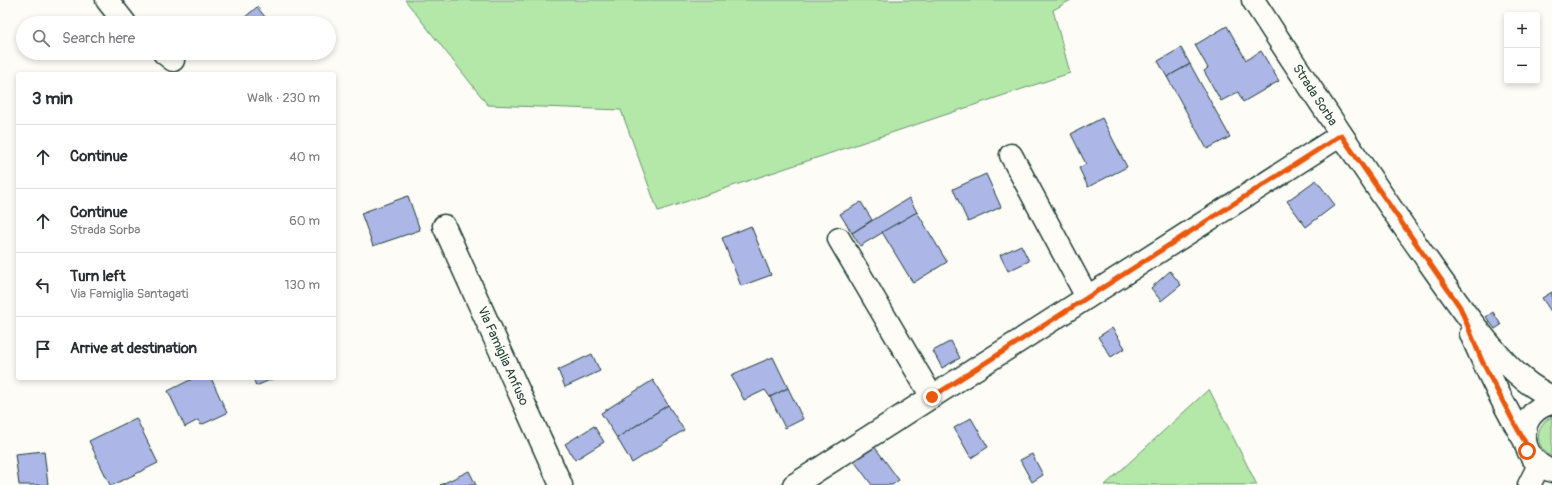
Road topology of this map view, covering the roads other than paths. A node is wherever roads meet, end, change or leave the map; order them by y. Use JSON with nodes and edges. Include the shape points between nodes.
{"nodes":[{"id":1,"x":107,"y":0,"type":"edge"},
{"id":2,"x":1253,"y":0,"type":"edge"},
{"id":3,"x":120,"y":16,"type":"edge"},
{"id":4,"x":1341,"y":135,"type":"junction"},
{"id":5,"x":1011,"y":156,"type":"dead end"},
{"id":6,"x":444,"y":226,"type":"dead end"},
{"id":7,"x":839,"y":238,"type":"dead end"},
{"id":8,"x":1087,"y":297,"type":"junction"},
{"id":9,"x":1460,"y":307,"type":"junction"},
{"id":10,"x":932,"y":397,"type":"junction"},
{"id":11,"x":1552,"y":397,"type":"edge"},
{"id":12,"x":1552,"y":403,"type":"edge"},
{"id":13,"x":1525,"y":442,"type":"junction"},
{"id":14,"x":1547,"y":470,"type":"edge"},
{"id":15,"x":561,"y":485,"type":"edge"},
{"id":16,"x":794,"y":485,"type":"edge"},
{"id":17,"x":1529,"y":485,"type":"edge"}],
"edges":[{"from":1,"to":3,"type":"street"},
{"from":2,"to":4,"type":"street","name":"Strada Sorba"},
{"from":4,"to":8,"type":"street"},
{"from":4,"to":9,"type":"street","name":"Strada Sorba"},
{"from":5,"to":8,"type":"street"},
{"from":6,"to":15,"type":"street","name":"Via Famiglia Anfuso"},
{"from":7,"to":10,"type":"street"},
{"from":8,"to":10,"type":"street"},
{"from":9,"to":11,"type":"street","via":[[1510,368]]},
{"from":9,"to":13,"type":"street","via":[[1482,361]]},
{"from":10,"to":16,"type":"street"},
{"from":12,"to":13,"type":"street","via":[[1538,409],[1530,418],[1525,429]]},
{"from":13,"to":14,"type":"street","via":[[1532,459]]},
{"from":14,"to":17,"type":"street"}]}
